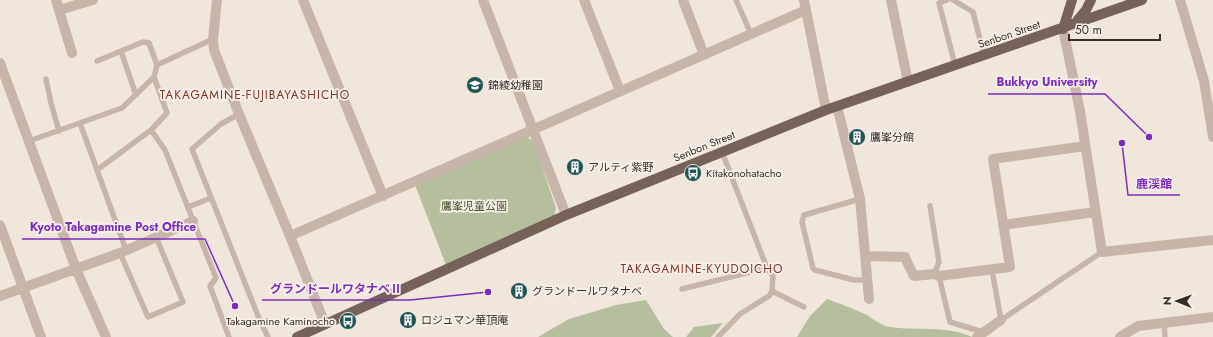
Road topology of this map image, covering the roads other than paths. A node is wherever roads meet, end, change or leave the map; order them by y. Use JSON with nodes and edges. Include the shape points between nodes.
{"nodes":[{"id":1,"x":93,"y":0,"type":"edge"},
{"id":2,"x":217,"y":0,"type":"edge"},
{"id":3,"x":303,"y":0,"type":"edge"},
{"id":4,"x":483,"y":0,"type":"edge"},
{"id":5,"x":584,"y":0,"type":"edge"},
{"id":6,"x":682,"y":0,"type":"edge"},
{"id":7,"x":736,"y":0,"type":"edge"},
{"id":8,"x":891,"y":0,"type":"edge"},
{"id":9,"x":947,"y":0,"type":"edge"},
{"id":10,"x":953,"y":0,"type":"edge"},
{"id":11,"x":1072,"y":0,"type":"edge"},
{"id":12,"x":1091,"y":0,"type":"edge"},
{"id":13,"x":1142,"y":0,"type":"edge"},
{"id":14,"x":1180,"y":0,"type":"edge"},
{"id":15,"x":57,"y":5,"type":"edge"},
{"id":16,"x":805,"y":5,"type":"edge"},
{"id":17,"x":1075,"y":24,"type":"junction"},
{"id":18,"x":1063,"y":28,"type":"junction"},
{"id":19,"x":751,"y":34,"type":"junction"},
{"id":20,"x":213,"y":39,"type":"junction"},
{"id":21,"x":120,"y":51,"type":"junction"},
{"id":22,"x":72,"y":53,"type":"dead end"},
{"id":23,"x":704,"y":55,"type":"junction"},
{"id":24,"x":984,"y":55,"type":"junction"},
{"id":25,"x":97,"y":61,"type":"dead end"},
{"id":26,"x":0,"y":63,"type":"edge"},
{"id":27,"x":157,"y":65,"type":"junction"},
{"id":28,"x":955,"y":66,"type":"junction"},
{"id":29,"x":2,"y":75,"type":"edge"},
{"id":30,"x":154,"y":77,"type":"junction"},
{"id":31,"x":46,"y":80,"type":"dead end"},
{"id":32,"x":908,"y":82,"type":"junction"},
{"id":33,"x":620,"y":91,"type":"junction"},
{"id":34,"x":136,"y":95,"type":"junction"},
{"id":35,"x":837,"y":106,"type":"junction"},
{"id":36,"x":826,"y":110,"type":"junction"},
{"id":37,"x":239,"y":114,"type":"junction"},
{"id":38,"x":80,"y":123,"type":"junction"},
{"id":39,"x":59,"y":130,"type":"junction"},
{"id":40,"x":151,"y":130,"type":"junction"},
{"id":41,"x":533,"y":130,"type":"junction"},
{"id":42,"x":1213,"y":137,"type":"edge"},
{"id":43,"x":29,"y":141,"type":"junction"},
{"id":44,"x":1085,"y":146,"type":"junction"},
{"id":45,"x":722,"y":152,"type":"junction"},
{"id":46,"x":97,"y":170,"type":"junction"},
{"id":47,"x":383,"y":196,"type":"junction"},
{"id":48,"x":211,"y":198,"type":"junction"},
{"id":49,"x":860,"y":199,"type":"junction"},
{"id":50,"x":930,"y":206,"type":"dead end"},
{"id":51,"x":188,"y":208,"type":"junction"},
{"id":52,"x":1095,"y":212,"type":"junction"},
{"id":53,"x":566,"y":215,"type":"junction"},
{"id":54,"x":193,"y":221,"type":"junction"},
{"id":55,"x":0,"y":225,"type":"edge"},
{"id":56,"x":1003,"y":225,"type":"junction"},
{"id":57,"x":290,"y":236,"type":"junction"},
{"id":58,"x":156,"y":237,"type":"junction"},
{"id":59,"x":1213,"y":240,"type":"edge"},
{"id":60,"x":123,"y":252,"type":"junction"},
{"id":61,"x":1102,"y":252,"type":"junction"},
{"id":62,"x":866,"y":256,"type":"junction"},
{"id":63,"x":767,"y":268,"type":"junction"},
{"id":64,"x":76,"y":269,"type":"junction"},
{"id":65,"x":992,"y":270,"type":"junction"},
{"id":66,"x":937,"y":275,"type":"junction"},
{"id":67,"x":867,"y":280,"type":"junction"},
{"id":68,"x":23,"y":288,"type":"junction"},
{"id":69,"x":682,"y":289,"type":"dead end"},
{"id":70,"x":772,"y":291,"type":"junction"},
{"id":71,"x":0,"y":296,"type":"edge"},
{"id":72,"x":869,"y":299,"type":"dead end"},
{"id":73,"x":804,"y":307,"type":"dead end"},
{"id":74,"x":1213,"y":317,"type":"edge"},
{"id":75,"x":1001,"y":320,"type":"junction"},
{"id":76,"x":1164,"y":322,"type":"junction"},
{"id":77,"x":325,"y":324,"type":"junction"},
{"id":78,"x":980,"y":334,"type":"edge"},
{"id":79,"x":41,"y":337,"type":"edge"},
{"id":80,"x":106,"y":337,"type":"edge"},
{"id":81,"x":230,"y":337,"type":"edge"},
{"id":82,"x":268,"y":337,"type":"edge"},
{"id":83,"x":297,"y":337,"type":"edge"},
{"id":84,"x":718,"y":337,"type":"edge"},
{"id":85,"x":1120,"y":337,"type":"edge"},
{"id":86,"x":1165,"y":337,"type":"edge"}],
"edges":[{"from":1,"to":15,"type":"street"},
{"from":2,"to":20,"type":"street"},
{"from":3,"to":47,"type":"street"},
{"from":4,"to":41,"type":"street"},
{"from":5,"to":33,"type":"street"},
{"from":6,"to":23,"type":"street"},
{"from":7,"to":19,"type":"lane"},
{"from":8,"to":32,"type":"street"},
{"from":9,"to":28,"type":"lane","via":[[939,3]]},
{"from":10,"to":24,"type":"lane","via":[[973,12]]},
{"from":11,"to":18,"type":"main road"},
{"from":12,"to":17,"type":"main road"},
{"from":13,"to":17,"type":"main road","name":"Senbon Street"},
{"from":14,"to":42,"type":"street","via":[[1204,81]]},
{"from":15,"to":22,"type":"street"},
{"from":16,"to":19,"type":"street"},
{"from":16,"to":36,"type":"street"},
{"from":17,"to":18,"type":"main road","name":"Senbon Street"},
{"from":18,"to":24,"type":"main road","name":"Senbon Street"},
{"from":18,"to":44,"type":"street"},
{"from":19,"to":23,"type":"street"},
{"from":20,"to":27,"type":"lane"},
{"from":20,"to":37,"type":"street","via":[[214,50]]},
{"from":21,"to":25,"type":"lane"},
{"from":21,"to":27,"type":"lane","via":[[143,42],[148,43]]},
{"from":21,"to":34,"type":"lane"},
{"from":23,"to":33,"type":"street"},
{"from":24,"to":28,"type":"main road","name":"Senbon Street"},
{"from":26,"to":29,"type":"street"},
{"from":27,"to":30,"type":"lane"},
{"from":28,"to":32,"type":"main road","name":"Senbon Street"},
{"from":29,"to":43,"type":"street"},
{"from":30,"to":34,"type":"lane"},
{"from":30,"to":40,"type":"lane","via":[[168,113]]},
{"from":31,"to":39,"type":"lane"},
{"from":32,"to":35,"type":"main road","name":"Senbon Street"},
{"from":33,"to":41,"type":"street"},
{"from":34,"to":38,"type":"lane","via":[[122,108]]},
{"from":35,"to":36,"type":"main road","name":"Senbon Street"},
{"from":35,"to":49,"type":"street"},
{"from":36,"to":45,"type":"main road","name":"Senbon Street"},
{"from":37,"to":48,"type":"lane","via":[[221,124],[192,149]]},
{"from":37,"to":57,"type":"street"},
{"from":38,"to":39,"type":"lane"},
{"from":38,"to":46,"type":"lane"},
{"from":39,"to":43,"type":"lane"},
{"from":40,"to":46,"type":"lane"},
{"from":40,"to":51,"type":"lane","via":[[165,150]]},
{"from":41,"to":47,"type":"street"},
{"from":41,"to":53,"type":"street"},
{"from":43,"to":64,"type":"street"},
{"from":44,"to":52,"type":"street"},
{"from":44,"to":56,"type":"street","via":[[993,159]]},
{"from":45,"to":53,"type":"main road","name":"Senbon Street"},
{"from":45,"to":63,"type":"lane"},
{"from":46,"to":60,"type":"lane"},
{"from":47,"to":57,"type":"street"},
{"from":48,"to":51,"type":"lane"},
{"from":48,"to":82,"type":"lane"},
{"from":49,"to":62,"type":"street"},
{"from":49,"to":67,"type":"lane","via":[[804,215],[802,222],[815,270],[854,280]]},
{"from":50,"to":66,"type":"lane","via":[[940,262]]},
{"from":51,"to":54,"type":"lane"},
{"from":52,"to":56,"type":"street"},
{"from":52,"to":61,"type":"street"},
{"from":53,"to":77,"type":"main road","name":"Senbon Street"},
{"from":54,"to":58,"type":"street"},
{"from":54,"to":81,"type":"lane","via":[[216,278],[210,286]]},
{"from":55,"to":68,"type":"street"},
{"from":56,"to":65,"type":"street","via":[[1010,267]]},
{"from":57,"to":77,"type":"street"},
{"from":58,"to":60,"type":"street"},
{"from":58,"to":60,"type":"lane","via":[[183,302],[148,317]]},
{"from":59,"to":61,"type":"street"},
{"from":60,"to":64,"type":"street"},
{"from":61,"to":75,"type":"lane"},
{"from":62,"to":66,"type":"street","via":[[905,257],[914,276]]},
{"from":62,"to":67,"type":"street"},
{"from":63,"to":69,"type":"lane"},
{"from":63,"to":70,"type":"lane","via":[[773,276]]},
{"from":64,"to":68,"type":"street"},
{"from":64,"to":80,"type":"street"},
{"from":65,"to":66,"type":"street"},
{"from":65,"to":75,"type":"lane"},
{"from":66,"to":78,"type":"lane","via":[[950,322]]},
{"from":67,"to":72,"type":"street"},
{"from":68,"to":71,"type":"street"},
{"from":68,"to":79,"type":"street"},
{"from":70,"to":73,"type":"lane"},
{"from":70,"to":84,"type":"lane","via":[[769,296],[740,314]]},
{"from":74,"to":76,"type":"street"},
{"from":75,"to":78,"type":"street"},
{"from":76,"to":85,"type":"street","via":[[1138,326]]},
{"from":76,"to":86,"type":"lane"},
{"from":77,"to":83,"type":"main road","name":"Senbon Street"}]}
